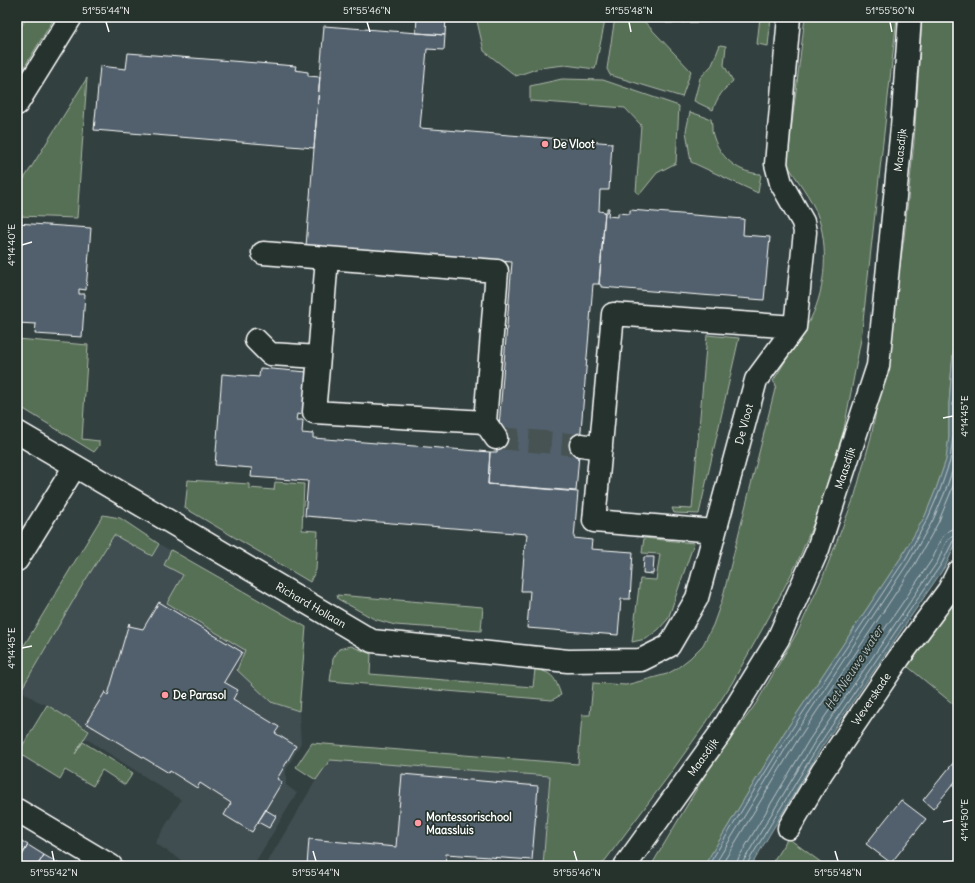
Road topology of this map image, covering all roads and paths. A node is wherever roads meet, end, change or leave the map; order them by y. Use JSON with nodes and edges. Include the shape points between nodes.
{"nodes":[{"id":1,"x":71,"y":17,"type":"edge"},
{"id":2,"x":789,"y":17,"type":"edge"},
{"id":3,"x":910,"y":17,"type":"edge"},
{"id":4,"x":17,"y":104,"type":"edge"},
{"id":5,"x":263,"y":253,"type":"dead end"},
{"id":6,"x":327,"y":258,"type":"junction"},
{"id":7,"x":795,"y":327,"type":"junction"},
{"id":8,"x":256,"y":340,"type":"dead end"},
{"id":9,"x":319,"y":357,"type":"junction"},
{"id":10,"x":17,"y":432,"type":"edge"},
{"id":11,"x":76,"y":466,"type":"junction"},
{"id":12,"x":715,"y":531,"type":"junction"},
{"id":13,"x":17,"y":560,"type":"edge"},
{"id":14,"x":958,"y":572,"type":"edge"},
{"id":15,"x":641,"y":660,"type":"joint"},
{"id":16,"x":17,"y":810,"type":"edge"},
{"id":17,"x":789,"y":828,"type":"dead end"},
{"id":18,"x":110,"y":866,"type":"edge"},
{"id":19,"x":625,"y":866,"type":"edge"}],
"edges":[{"from":1,"to":4,"type":"street"},
{"from":2,"to":7,"type":"street","via":[[776,164],[781,183],[803,222],[805,232]]},
{"from":3,"to":19,"type":"street","name":"Maasdijk","via":[[902,127],[878,366],[818,549],[778,639],[719,735]]},
{"from":5,"to":6,"type":"street"},
{"from":6,"to":9,"type":"street"},
{"from":6,"to":9,"type":"street","via":[[497,271],[490,430],[314,412]]},
{"from":7,"to":12,"type":"street","name":"De Vloot","via":[[756,380]]},
{"from":7,"to":12,"type":"street","via":[[614,314],[591,447],[594,521]]},
{"from":8,"to":9,"type":"street","via":[[270,354]]},
{"from":10,"to":11,"type":"street","name":"Richard Hollaan"},
{"from":11,"to":13,"type":"street"},
{"from":11,"to":15,"type":"street","name":"Richard Hollaan","via":[[372,641],[568,661]]},
{"from":12,"to":15,"type":"street","name":"De Vloot","via":[[697,598],[669,646]]},
{"from":14,"to":17,"type":"street","name":"Weverskade","via":[[949,590],[898,658],[822,772]]},
{"from":16,"to":18,"type":"street"}]}
